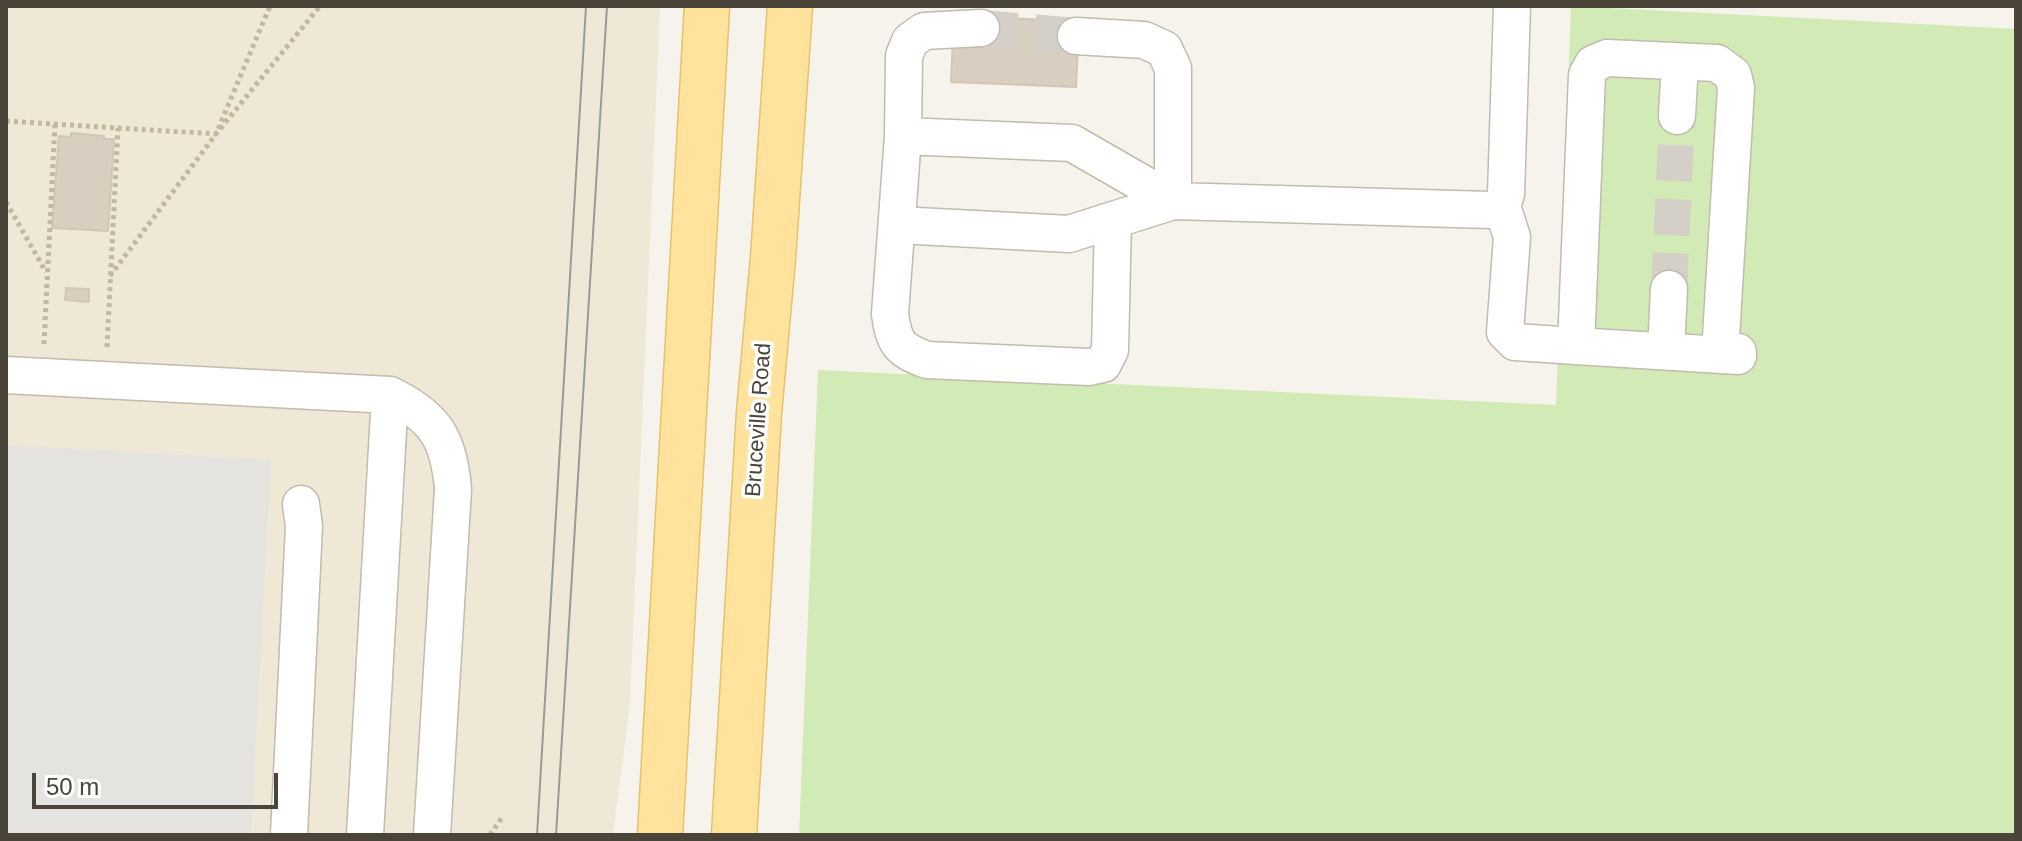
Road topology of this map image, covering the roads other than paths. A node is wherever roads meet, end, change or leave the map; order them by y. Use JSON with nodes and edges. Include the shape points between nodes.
{"nodes":[{"id":1,"x":707,"y":6,"type":"edge"},
{"id":2,"x":790,"y":6,"type":"edge"},
{"id":3,"x":1512,"y":6,"type":"edge"},
{"id":4,"x":981,"y":28,"type":"tunnel mouth"},
{"id":5,"x":1076,"y":36,"type":"tunnel mouth"},
{"id":6,"x":1680,"y":62,"type":"junction"},
{"id":7,"x":1677,"y":116,"type":"tunnel mouth"},
{"id":8,"x":903,"y":136,"type":"junction"},
{"id":9,"x":1173,"y":201,"type":"junction"},
{"id":10,"x":1502,"y":206,"type":"junction"},
{"id":11,"x":1113,"y":220,"type":"junction"},
{"id":12,"x":898,"y":225,"type":"junction"},
{"id":13,"x":1669,"y":289,"type":"tunnel mouth"},
{"id":14,"x":1576,"y":346,"type":"junction"},
{"id":15,"x":1666,"y":351,"type":"junction"},
{"id":16,"x":6,"y":375,"type":"edge"},
{"id":17,"x":390,"y":395,"type":"junction"},
{"id":18,"x":301,"y":504,"type":"dead end"},
{"id":19,"x":289,"y":835,"type":"edge"},
{"id":20,"x":365,"y":835,"type":"edge"},
{"id":21,"x":432,"y":835,"type":"edge"},
{"id":22,"x":660,"y":835,"type":"edge"},
{"id":23,"x":734,"y":835,"type":"edge"}],
"edges":[{"from":1,"to":22,"type":"main road"},
{"from":2,"to":23,"type":"main road","name":"Bruceville Road"},
{"from":3,"to":10,"type":"lane"},
{"from":4,"to":8,"type":"lane","via":[[924,31],[910,41],[904,56]]},
{"from":5,"to":9,"type":"lane","via":[[1144,40],[1164,49],[1173,68]]},
{"from":6,"to":7,"type":"lane"},
{"from":6,"to":14,"type":"lane","via":[[1607,58],[1593,64],[1587,75]]},
{"from":6,"to":15,"type":"lane","via":[[1717,63],[1733,75],[1736,88],[1729,355]]},
{"from":8,"to":9,"type":"lane","via":[[1072,143]]},
{"from":8,"to":12,"type":"lane"},
{"from":9,"to":10,"type":"lane","via":[[1490,210]]},
{"from":9,"to":11,"type":"lane"},
{"from":10,"to":14,"type":"lane","via":[[1512,237],[1505,332],[1515,342]]},
{"from":11,"to":12,"type":"lane","via":[[1069,234]]},
{"from":11,"to":12,"type":"lane","via":[[1110,350],[1103,364],[1089,367],[927,360],[906,352],[893,335],[890,314]]},
{"from":13,"to":15,"type":"lane"},
{"from":14,"to":15,"type":"lane"},
{"from":16,"to":17,"type":"lane"},
{"from":17,"to":20,"type":"lane"},
{"from":17,"to":21,"type":"lane","via":[[426,416],[451,460]]},
{"from":18,"to":19,"type":"lane"}]}
